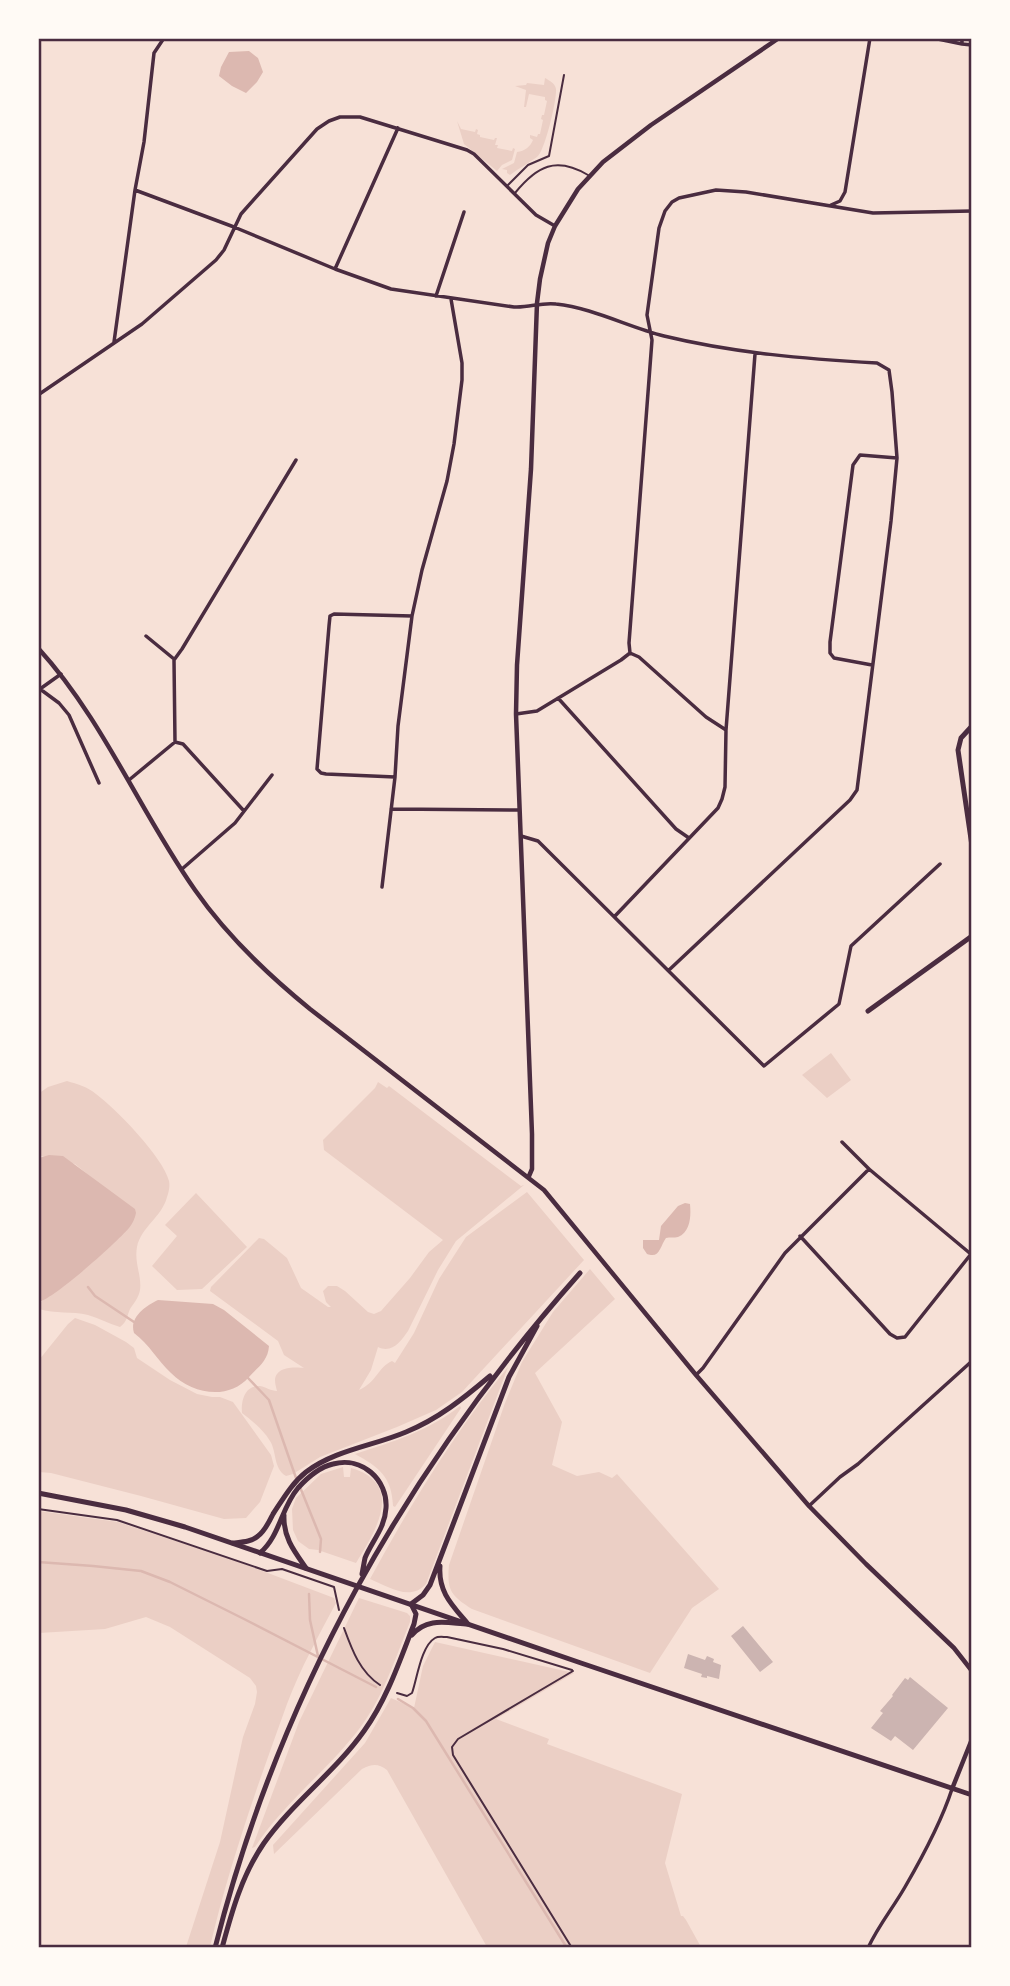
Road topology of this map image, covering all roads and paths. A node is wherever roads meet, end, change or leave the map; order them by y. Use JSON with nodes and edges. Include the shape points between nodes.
{"nodes":[{"id":1,"x":164,"y":38,"type":"edge"},
{"id":2,"x":779,"y":38,"type":"edge"},
{"id":3,"x":870,"y":38,"type":"edge"},
{"id":4,"x":933,"y":38,"type":"edge"},
{"id":5,"x":962,"y":41,"type":"edge"},
{"id":6,"x":971,"y":45,"type":"edge"},
{"id":7,"x":564,"y":75,"type":"dead end"},
{"id":8,"x":398,"y":128,"type":"junction"},
{"id":9,"x":589,"y":176,"type":"junction"},
{"id":10,"x":507,"y":186,"type":"junction"},
{"id":11,"x":135,"y":190,"type":"junction"},
{"id":12,"x":515,"y":194,"type":"junction"},
{"id":13,"x":829,"y":206,"type":"junction"},
{"id":14,"x":971,"y":211,"type":"edge"},
{"id":15,"x":464,"y":212,"type":"dead end"},
{"id":16,"x":555,"y":226,"type":"junction"},
{"id":17,"x":234,"y":227,"type":"junction"},
{"id":18,"x":335,"y":269,"type":"junction"},
{"id":19,"x":436,"y":296,"type":"junction"},
{"id":20,"x":451,"y":299,"type":"junction"},
{"id":21,"x":537,"y":303,"type":"junction"},
{"id":22,"x":649,"y":331,"type":"junction"},
{"id":23,"x":114,"y":342,"type":"junction"},
{"id":24,"x":755,"y":354,"type":"junction"},
{"id":25,"x":38,"y":395,"type":"edge"},
{"id":26,"x":897,"y":458,"type":"junction"},
{"id":27,"x":296,"y":460,"type":"dead end"},
{"id":28,"x":412,"y":617,"type":"junction"},
{"id":29,"x":146,"y":636,"type":"dead end"},
{"id":30,"x":38,"y":648,"type":"edge"},
{"id":31,"x":630,"y":653,"type":"junction"},
{"id":32,"x":174,"y":660,"type":"junction"},
{"id":33,"x":872,"y":665,"type":"junction"},
{"id":34,"x":61,"y":674,"type":"junction"},
{"id":35,"x":39,"y":690,"type":"edge"},
{"id":36,"x":558,"y":698,"type":"junction"},
{"id":37,"x":516,"y":714,"type":"junction"},
{"id":38,"x":971,"y":726,"type":"edge"},
{"id":39,"x":726,"y":730,"type":"junction"},
{"id":40,"x":175,"y":742,"type":"junction"},
{"id":41,"x":272,"y":775,"type":"dead end"},
{"id":42,"x":395,"y":777,"type":"junction"},
{"id":43,"x":129,"y":780,"type":"junction"},
{"id":44,"x":99,"y":783,"type":"dead end"},
{"id":45,"x":391,"y":809,"type":"junction"},
{"id":46,"x":519,"y":810,"type":"junction"},
{"id":47,"x":244,"y":811,"type":"junction"},
{"id":48,"x":520,"y":836,"type":"junction"},
{"id":49,"x":689,"y":838,"type":"junction"},
{"id":50,"x":971,"y":846,"type":"edge"},
{"id":51,"x":940,"y":864,"type":"dead end"},
{"id":52,"x":182,"y":870,"type":"junction"},
{"id":53,"x":382,"y":887,"type":"dead end"},
{"id":54,"x":615,"y":916,"type":"junction"},
{"id":55,"x":971,"y":936,"type":"edge"},
{"id":56,"x":669,"y":970,"type":"junction"},
{"id":57,"x":869,"y":1011,"type":"dead end"},
{"id":58,"x":842,"y":1142,"type":"dead end"},
{"id":59,"x":870,"y":1169,"type":"junction"},
{"id":60,"x":528,"y":1176,"type":"junction"},
{"id":61,"x":800,"y":1237,"type":"junction"},
{"id":62,"x":971,"y":1255,"type":"edge"},
{"id":63,"x":580,"y":1272,"type":"dead end"},
{"id":64,"x":550,"y":1306,"type":"junction"},
{"id":65,"x":971,"y":1361,"type":"edge"},
{"id":66,"x":501,"y":1367,"type":"junction"},
{"id":67,"x":696,"y":1375,"type":"junction"},
{"id":68,"x":309,"y":1474,"type":"junction"},
{"id":69,"x":295,"y":1487,"type":"junction"},
{"id":70,"x":38,"y":1493,"type":"edge"},
{"id":71,"x":809,"y":1506,"type":"junction"},
{"id":72,"x":38,"y":1509,"type":"edge"},
{"id":73,"x":284,"y":1512,"type":"junction"},
{"id":74,"x":261,"y":1534,"type":"junction"},
{"id":75,"x":233,"y":1543,"type":"junction"},
{"id":76,"x":260,"y":1553,"type":"junction"},
{"id":77,"x":441,"y":1557,"type":"junction"},
{"id":78,"x":306,"y":1568,"type":"junction"},
{"id":79,"x":360,"y":1580,"type":"junction"},
{"id":80,"x":411,"y":1604,"type":"junction"},
{"id":81,"x":341,"y":1620,"type":"dead end"},
{"id":82,"x":468,"y":1624,"type":"junction"},
{"id":83,"x":344,"y":1627,"type":"dead end"},
{"id":84,"x":405,"y":1646,"type":"junction"},
{"id":85,"x":971,"y":1671,"type":"edge"},
{"id":86,"x":380,"y":1685,"type":"dead end"},
{"id":87,"x":397,"y":1693,"type":"dead end"},
{"id":88,"x":971,"y":1739,"type":"edge"},
{"id":89,"x":952,"y":1789,"type":"junction"},
{"id":90,"x":971,"y":1796,"type":"edge"},
{"id":91,"x":215,"y":1948,"type":"edge"},
{"id":92,"x":222,"y":1948,"type":"edge"},
{"id":93,"x":572,"y":1948,"type":"edge"},
{"id":94,"x":868,"y":1948,"type":"edge"}],
"edges":[{"from":1,"to":11,"type":"street","via":[[154,53]]},
{"from":2,"to":9,"type":"street","via":[[652,125]]},
{"from":3,"to":13,"type":"street","via":[[845,192]]},
{"from":4,"to":5,"type":"street"},
{"from":5,"to":6,"type":"street"},
{"from":7,"to":10,"type":"lane","via":[[549,156],[528,165]]},
{"from":8,"to":10,"type":"street","via":[[474,154]]},
{"from":8,"to":17,"type":"street","via":[[351,116],[328,121]]},
{"from":8,"to":18,"type":"street"},
{"from":9,"to":12,"type":"lane","via":[[570,166],[547,166],[532,173]]},
{"from":9,"to":16,"type":"street"},
{"from":10,"to":12,"type":"street"},
{"from":11,"to":17,"type":"street"},
{"from":11,"to":23,"type":"street"},
{"from":12,"to":16,"type":"street"},
{"from":13,"to":14,"type":"street","via":[[873,213]]},
{"from":13,"to":22,"type":"street","via":[[723,190],[672,202],[659,228],[647,315]]},
{"from":15,"to":19,"type":"street"},
{"from":16,"to":21,"type":"street"},
{"from":17,"to":18,"type":"street"},
{"from":17,"to":23,"type":"street","via":[[216,260],[142,324]]},
{"from":18,"to":19,"type":"street","via":[[391,289]]},
{"from":19,"to":20,"type":"street"},
{"from":20,"to":21,"type":"street","via":[[525,308]]},
{"from":20,"to":28,"type":"street","via":[[462,380],[447,481]]},
{"from":21,"to":22,"type":"street","via":[[571,307]]},
{"from":21,"to":37,"type":"street"},
{"from":22,"to":24,"type":"street"},
{"from":22,"to":31,"type":"street","via":[[652,340]]},
{"from":23,"to":25,"type":"street"},
{"from":24,"to":26,"type":"street","via":[[886,367],[891,374]]},
{"from":24,"to":39,"type":"street"},
{"from":26,"to":33,"type":"street"},
{"from":26,"to":33,"type":"street","via":[[860,455],[853,465],[830,642],[834,658]]},
{"from":27,"to":32,"type":"street"},
{"from":28,"to":42,"type":"street"},
{"from":28,"to":42,"type":"street","via":[[330,616],[317,769],[326,774]]},
{"from":29,"to":32,"type":"street"},
{"from":30,"to":34,"type":"street"},
{"from":31,"to":36,"type":"street"},
{"from":31,"to":39,"type":"street"},
{"from":32,"to":40,"type":"street"},
{"from":33,"to":56,"type":"street","via":[[857,790]]},
{"from":34,"to":35,"type":"street"},
{"from":34,"to":43,"type":"street"},
{"from":35,"to":44,"type":"street","via":[[69,715]]},
{"from":36,"to":37,"type":"street","via":[[537,710]]},
{"from":36,"to":49,"type":"street"},
{"from":37,"to":46,"type":"street"},
{"from":38,"to":50,"type":"main road","via":[[958,750]]},
{"from":39,"to":49,"type":"street","via":[[722,799]]},
{"from":40,"to":43,"type":"street"},
{"from":40,"to":47,"type":"street","via":[[183,744]]},
{"from":41,"to":47,"type":"street"},
{"from":42,"to":45,"type":"street"},
{"from":43,"to":52,"type":"street"},
{"from":45,"to":46,"type":"street"},
{"from":45,"to":53,"type":"street"},
{"from":46,"to":48,"type":"street"},
{"from":47,"to":52,"type":"street"},
{"from":48,"to":54,"type":"street","via":[[538,841]]},
{"from":48,"to":60,"type":"street","via":[[532,1134]]},
{"from":49,"to":54,"type":"street"},
{"from":51,"to":56,"type":"street","via":[[851,946],[839,1004],[764,1066]]},
{"from":52,"to":60,"type":"street","via":[[231,936],[282,986]]},
{"from":54,"to":56,"type":"street"},
{"from":55,"to":57,"type":"main road"},
{"from":58,"to":59,"type":"street"},
{"from":59,"to":61,"type":"street"},
{"from":59,"to":62,"type":"street"},
{"from":60,"to":67,"type":"street"},
{"from":61,"to":62,"type":"street","via":[[890,1334],[901,1339]]},
{"from":61,"to":67,"type":"street"},
{"from":63,"to":64,"type":"main road"},
{"from":64,"to":66,"type":"main road"},
{"from":64,"to":77,"type":"main road","via":[[509,1377]]},
{"from":65,"to":71,"type":"street"},
{"from":66,"to":68,"type":"main road","via":[[426,1423],[343,1453]]},
{"from":66,"to":79,"type":"main road","via":[[430,1464]]},
{"from":67,"to":71,"type":"street"},
{"from":68,"to":69,"type":"main road"},
{"from":68,"to":79,"type":"main road","via":[[348,1462],[365,1468],[385,1492],[386,1513]]},
{"from":69,"to":73,"type":"main road"},
{"from":69,"to":74,"type":"main road"},
{"from":70,"to":75,"type":"main road","via":[[152,1517]]},
{"from":71,"to":85,"type":"street","via":[[954,1648]]},
{"from":72,"to":81,"type":"path","via":[[117,1520],[267,1571],[282,1569],[324,1583],[334,1587]]},
{"from":73,"to":76,"type":"main road","via":[[272,1540]]},
{"from":73,"to":78,"type":"main road","via":[[286,1537]]},
{"from":74,"to":75,"type":"main road"},
{"from":74,"to":76,"type":"main road"},
{"from":75,"to":76,"type":"main road"},
{"from":76,"to":78,"type":"main road"},
{"from":77,"to":80,"type":"main road","via":[[427,1591]]},
{"from":77,"to":82,"type":"main road","via":[[441,1588]]},
{"from":78,"to":80,"type":"main road"},
{"from":79,"to":91,"type":"main road","via":[[322,1655],[252,1824]]},
{"from":80,"to":82,"type":"main road"},
{"from":80,"to":84,"type":"main road","via":[[415,1619]]},
{"from":82,"to":84,"type":"main road","via":[[425,1624]]},
{"from":82,"to":89,"type":"main road"},
{"from":83,"to":86,"type":"path","via":[[362,1667]]},
{"from":84,"to":92,"type":"main road","via":[[382,1702],[363,1732],[257,1854],[236,1900]]},
{"from":87,"to":93,"type":"path","via":[[412,1693],[425,1652],[437,1637],[503,1649],[573,1671],[458,1739],[452,1747]]},
{"from":88,"to":89,"type":"street"},
{"from":89,"to":90,"type":"main road"},
{"from":89,"to":94,"type":"street","via":[[905,1888]]}]}
